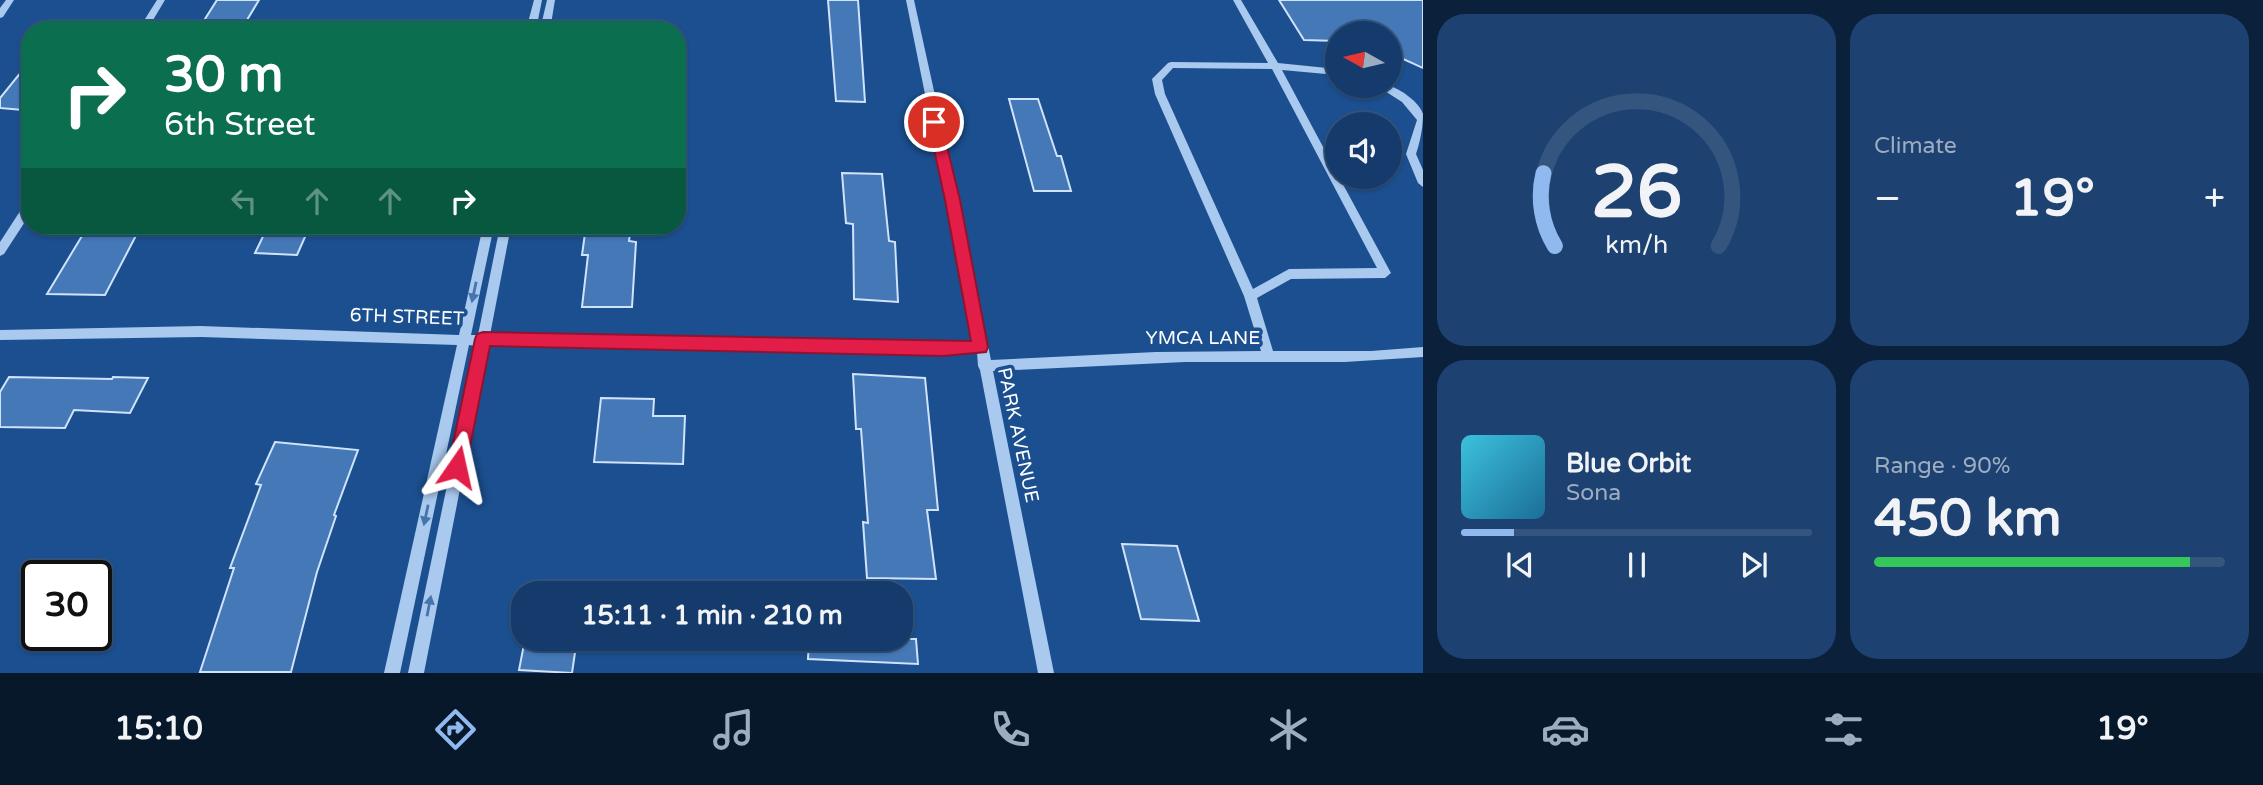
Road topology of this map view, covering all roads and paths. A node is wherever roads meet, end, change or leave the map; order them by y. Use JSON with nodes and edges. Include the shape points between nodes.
{"nodes":[{"id":1,"x":10,"y":0,"type":"edge"},
{"id":2,"x":160,"y":0,"type":"edge"},
{"id":3,"x":538,"y":0,"type":"edge"},
{"id":4,"x":551,"y":0,"type":"edge"},
{"id":5,"x":910,"y":0,"type":"edge"},
{"id":6,"x":1237,"y":0,"type":"edge"},
{"id":7,"x":0,"y":15,"type":"edge"},
{"id":8,"x":147,"y":21,"type":"edge"},
{"id":9,"x":533,"y":21,"type":"edge"},
{"id":10,"x":547,"y":21,"type":"edge"},
{"id":11,"x":1275,"y":66,"type":"junction"},
{"id":12,"x":1325,"y":71,"type":"edge"},
{"id":13,"x":1402,"y":97,"type":"edge"},
{"id":14,"x":1423,"y":183,"type":"edge"},
{"id":15,"x":21,"y":219,"type":"edge"},
{"id":16,"x":487,"y":235,"type":"edge"},
{"id":17,"x":504,"y":235,"type":"edge"},
{"id":18,"x":0,"y":251,"type":"edge"},
{"id":19,"x":1250,"y":296,"type":"junction"},
{"id":20,"x":0,"y":335,"type":"edge"},
{"id":21,"x":464,"y":338,"type":"junction"},
{"id":22,"x":483,"y":339,"type":"junction"},
{"id":23,"x":980,"y":347,"type":"junction"},
{"id":24,"x":1423,"y":352,"type":"edge"},
{"id":25,"x":1269,"y":357,"type":"junction"},
{"id":26,"x":984,"y":366,"type":"junction"},
{"id":27,"x":392,"y":673,"type":"edge"},
{"id":28,"x":416,"y":673,"type":"edge"},
{"id":29,"x":1046,"y":673,"type":"edge"}],
"edges":[{"from":1,"to":7,"type":"street"},
{"from":2,"to":8,"type":"street"},
{"from":3,"to":9,"type":"street"},
{"from":4,"to":10,"type":"street"},
{"from":5,"to":23,"type":"street","name":"PARK AVENUE"},
{"from":6,"to":11,"type":"street"},
{"from":11,"to":12,"type":"street"},
{"from":11,"to":19,"type":"street","via":[[1171,65],[1157,79]]},
{"from":11,"to":19,"type":"street","via":[[1385,273],[1289,274]]},
{"from":13,"to":14,"type":"street","via":[[1423,120],[1411,154]]},
{"from":15,"to":18,"type":"street"},
{"from":16,"to":21,"type":"street","one_way":true},
{"from":17,"to":22,"type":"street"},
{"from":19,"to":25,"type":"street"},
{"from":20,"to":21,"type":"street","name":"6TH STREET","via":[[123,331]]},
{"from":21,"to":22,"type":"street","name":"6TH STREET"},
{"from":21,"to":27,"type":"street","one_way":true},
{"from":22,"to":23,"type":"street","name":"6TH STREET"},
{"from":28,"to":22,"type":"street","one_way":true},
{"from":23,"to":26,"type":"street","name":"PARK AVENUE"},
{"from":24,"to":25,"type":"street","name":"YMCA LANE","via":[[1368,358]]},
{"from":25,"to":26,"type":"street","name":"YMCA LANE"},
{"from":26,"to":29,"type":"street","name":"PARK AVENUE"}]}
